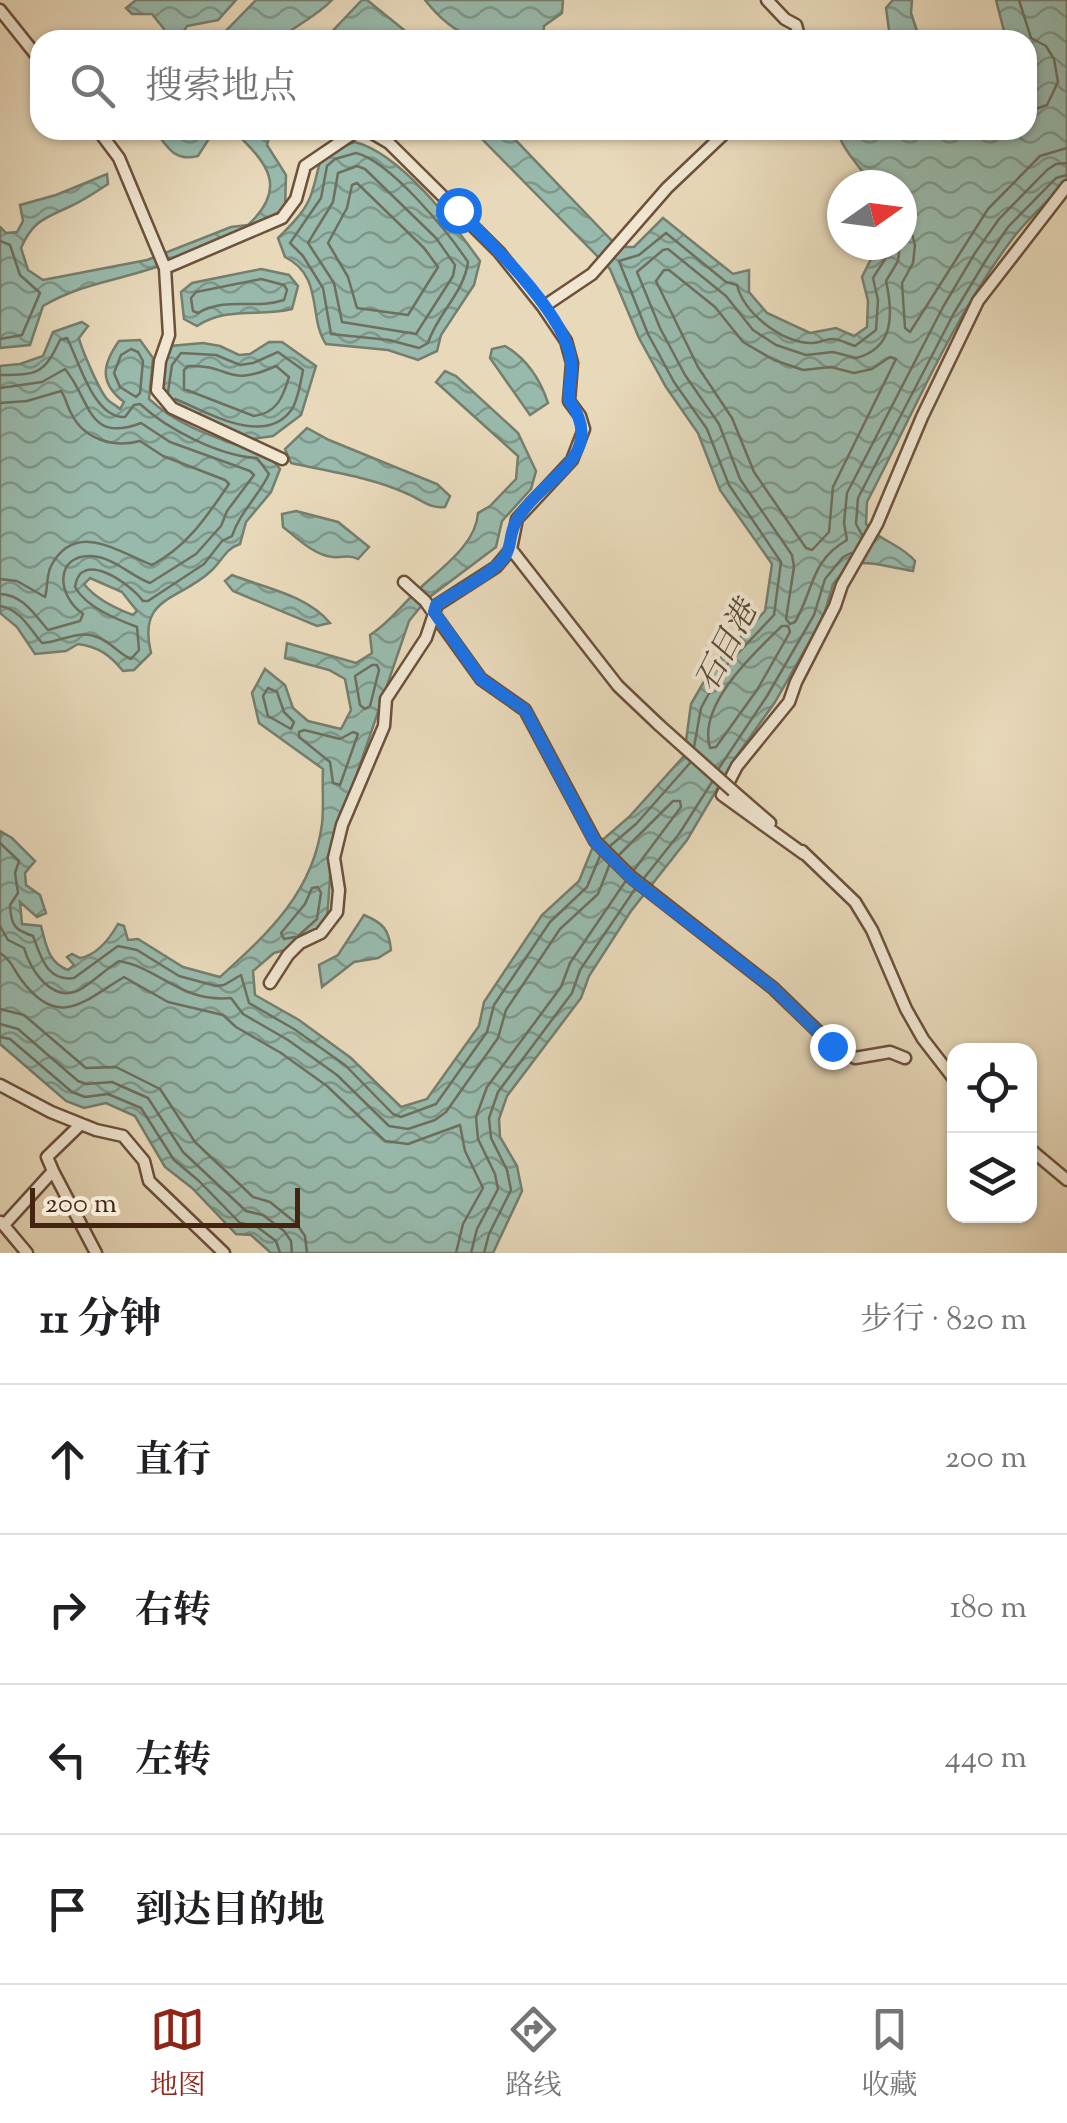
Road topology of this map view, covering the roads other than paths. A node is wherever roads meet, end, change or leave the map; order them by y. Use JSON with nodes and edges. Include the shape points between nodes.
{"nodes":[{"id":1,"x":767,"y":0,"type":"edge"},
{"id":2,"x":0,"y":10,"type":"edge"},
{"id":3,"x":797,"y":30,"type":"edge"},
{"id":4,"x":30,"y":48,"type":"edge"},
{"id":5,"x":106,"y":140,"type":"edge"},
{"id":6,"x":343,"y":140,"type":"edge"},
{"id":7,"x":384,"y":140,"type":"edge"},
{"id":8,"x":718,"y":140,"type":"edge"},
{"id":9,"x":1067,"y":186,"type":"edge"},
{"id":10,"x":165,"y":268,"type":"junction"},
{"id":11,"x":543,"y":306,"type":"junction"},
{"id":12,"x":282,"y":459,"type":"dead end"},
{"id":13,"x":512,"y":549,"type":"junction"},
{"id":14,"x":404,"y":582,"type":"dead end"},
{"id":15,"x":434,"y":612,"type":"junction"},
{"id":16,"x":804,"y":854,"type":"junction"},
{"id":17,"x":270,"y":982,"type":"dead end"},
{"id":18,"x":904,"y":1058,"type":"dead end"},
{"id":19,"x":947,"y":1069,"type":"edge"},
{"id":20,"x":0,"y":1086,"type":"edge"},
{"id":21,"x":81,"y":1124,"type":"junction"},
{"id":22,"x":1037,"y":1155,"type":"edge"},
{"id":23,"x":53,"y":1171,"type":"junction"},
{"id":24,"x":1067,"y":1180,"type":"edge"},
{"id":25,"x":2,"y":1223,"type":"edge"},
{"id":26,"x":27,"y":1253,"type":"edge"},
{"id":27,"x":96,"y":1253,"type":"edge"},
{"id":28,"x":224,"y":1253,"type":"edge"}],
"edges":[{"from":1,"to":3,"type":"street"},
{"from":2,"to":4,"type":"street"},
{"from":5,"to":10,"type":"street"},
{"from":6,"to":10,"type":"street","via":[[304,166],[296,199],[282,218]]},
{"from":7,"to":11,"type":"street","via":[[472,224]]},
{"from":8,"to":11,"type":"street","via":[[592,274]]},
{"from":9,"to":16,"type":"street","via":[[978,301],[790,702],[744,756],[722,795]]},
{"from":10,"to":12,"type":"street","via":[[169,335],[159,397]]},
{"from":11,"to":13,"type":"street","via":[[566,342],[569,400],[584,430],[572,460],[517,519]]},
{"from":13,"to":15,"type":"street"},
{"from":13,"to":16,"type":"street","bridge":true,"via":[[618,686]]},
{"from":14,"to":15,"type":"street"},
{"from":15,"to":17,"type":"street","via":[[426,638],[386,699],[384,726],[342,825],[334,858],[337,912],[288,955]]},
{"from":15,"to":18,"type":"street","via":[[481,679],[525,710],[599,846],[631,878],[773,988],[832,1046],[856,1058],[890,1052]]},
{"from":16,"to":19,"type":"street","via":[[855,902],[923,1040]]},
{"from":20,"to":21,"type":"street"},
{"from":21,"to":23,"type":"street","via":[[47,1157]]},
{"from":21,"to":28,"type":"street","via":[[123,1136],[144,1161],[149,1181]]},
{"from":22,"to":24,"type":"street"},
{"from":23,"to":25,"type":"street"},
{"from":23,"to":27,"type":"street"},
{"from":25,"to":26,"type":"street"}]}
